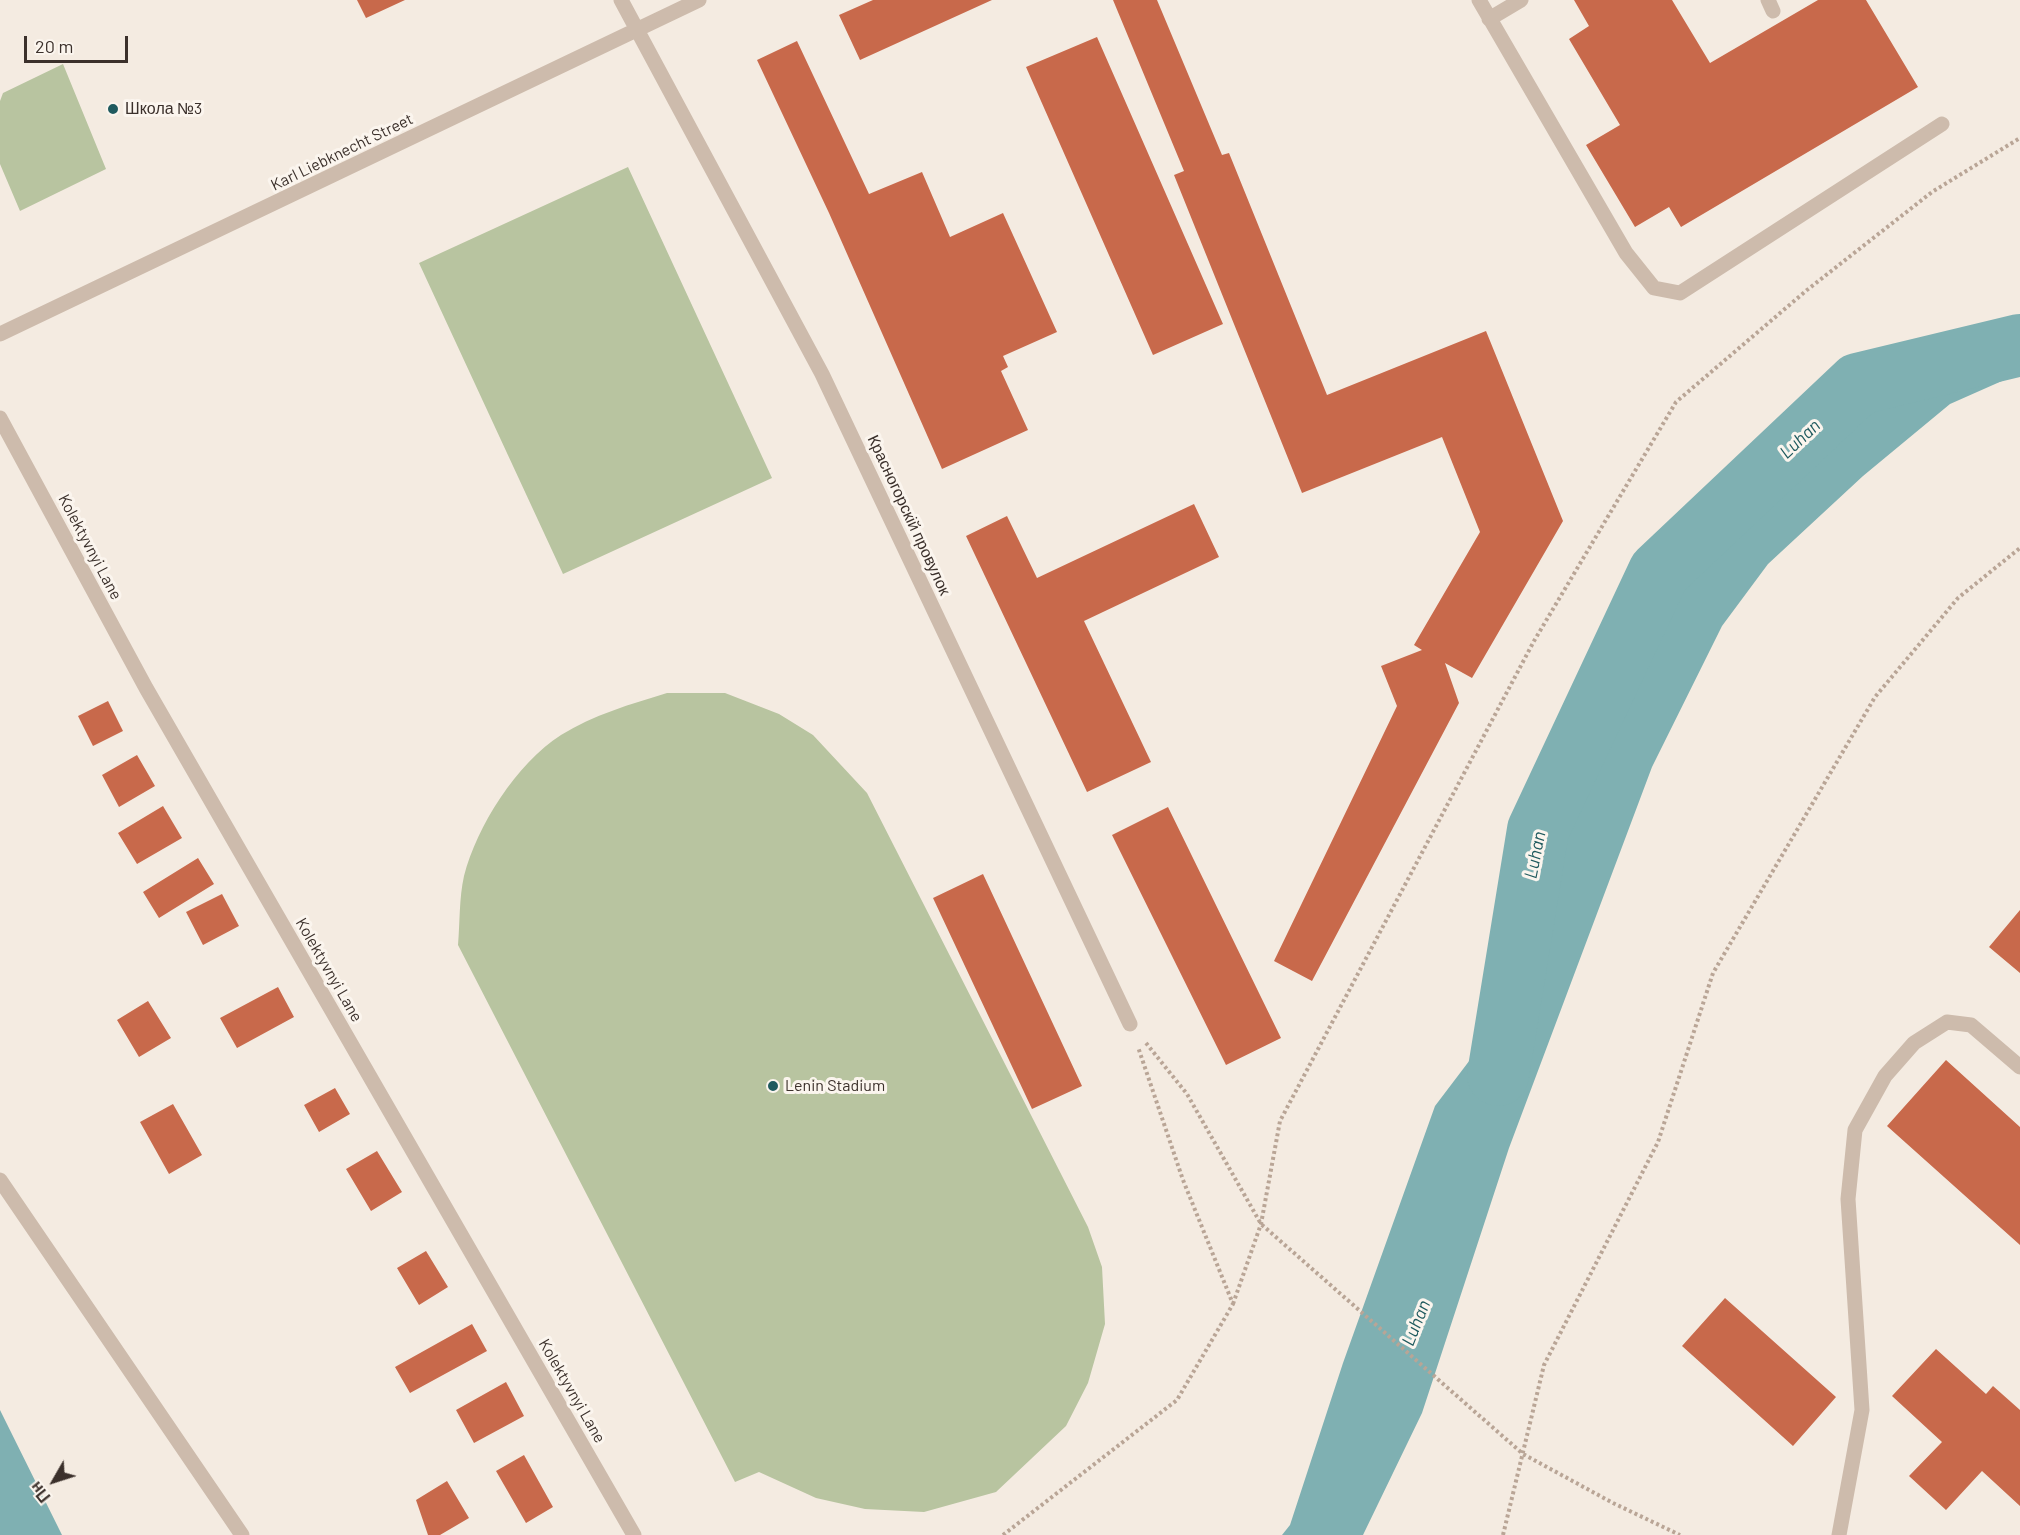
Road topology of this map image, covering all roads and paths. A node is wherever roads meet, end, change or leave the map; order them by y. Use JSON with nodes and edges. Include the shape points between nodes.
{"nodes":[{"id":1,"x":621,"y":0,"type":"edge"},
{"id":2,"x":699,"y":0,"type":"edge"},
{"id":3,"x":1479,"y":0,"type":"edge"},
{"id":4,"x":1521,"y":0,"type":"edge"},
{"id":5,"x":1489,"y":19,"type":"junction"},
{"id":6,"x":638,"y":29,"type":"junction"},
{"id":7,"x":1942,"y":124,"type":"dead end"},
{"id":8,"x":2020,"y":138,"type":"edge"},
{"id":9,"x":0,"y":334,"type":"edge"},
{"id":10,"x":0,"y":418,"type":"edge"},
{"id":11,"x":2020,"y":548,"type":"edge"},
{"id":12,"x":1130,"y":1024,"type":"junction"},
{"id":13,"x":2020,"y":1067,"type":"edge"},
{"id":14,"x":0,"y":1180,"type":"edge"},
{"id":15,"x":1260,"y":1224,"type":"junction"},
{"id":16,"x":1233,"y":1304,"type":"junction"},
{"id":17,"x":1523,"y":1454,"type":"junction"},
{"id":18,"x":242,"y":1535,"type":"edge"},
{"id":19,"x":634,"y":1535,"type":"edge"},
{"id":20,"x":1003,"y":1535,"type":"edge"},
{"id":21,"x":1503,"y":1535,"type":"edge"},
{"id":22,"x":1680,"y":1535,"type":"edge"},
{"id":23,"x":1839,"y":1535,"type":"edge"}],
"edges":[{"from":1,"to":6,"type":"street","name":"Красногорскій провулок"},
{"from":2,"to":6,"type":"street","name":"Karl Liebknecht Street"},
{"from":3,"to":5,"type":"street"},
{"from":4,"to":5,"type":"street"},
{"from":5,"to":7,"type":"street","via":[[1626,254],[1654,288],[1680,293]]},
{"from":6,"to":9,"type":"street","name":"Karl Liebknecht Street"},
{"from":6,"to":12,"type":"street","name":"Красногорскій провулок","via":[[822,374]]},
{"from":8,"to":15,"type":"path","via":[[1932,192],[1807,290],[1676,402],[1533,641],[1280,1121]]},
{"from":10,"to":19,"type":"street","name":"Kolektyvnyi Lane","via":[[146,688]]},
{"from":11,"to":17,"type":"path","via":[[1958,598],[1875,697],[1713,973],[1658,1142],[1544,1365]]},
{"from":12,"to":15,"type":"path","via":[[1186,1094]]},
{"from":12,"to":16,"type":"path","via":[[1183,1180]]},
{"from":13,"to":23,"type":"street","via":[[1971,1025],[1947,1022],[1914,1043],[1885,1076],[1855,1130],[1848,1199],[1862,1410]]},
{"from":14,"to":18,"type":"street"},
{"from":15,"to":16,"type":"path"},
{"from":15,"to":17,"type":"path"},
{"from":16,"to":20,"type":"path","via":[[1177,1400]]},
{"from":17,"to":21,"type":"path"},
{"from":17,"to":22,"type":"path"}]}
